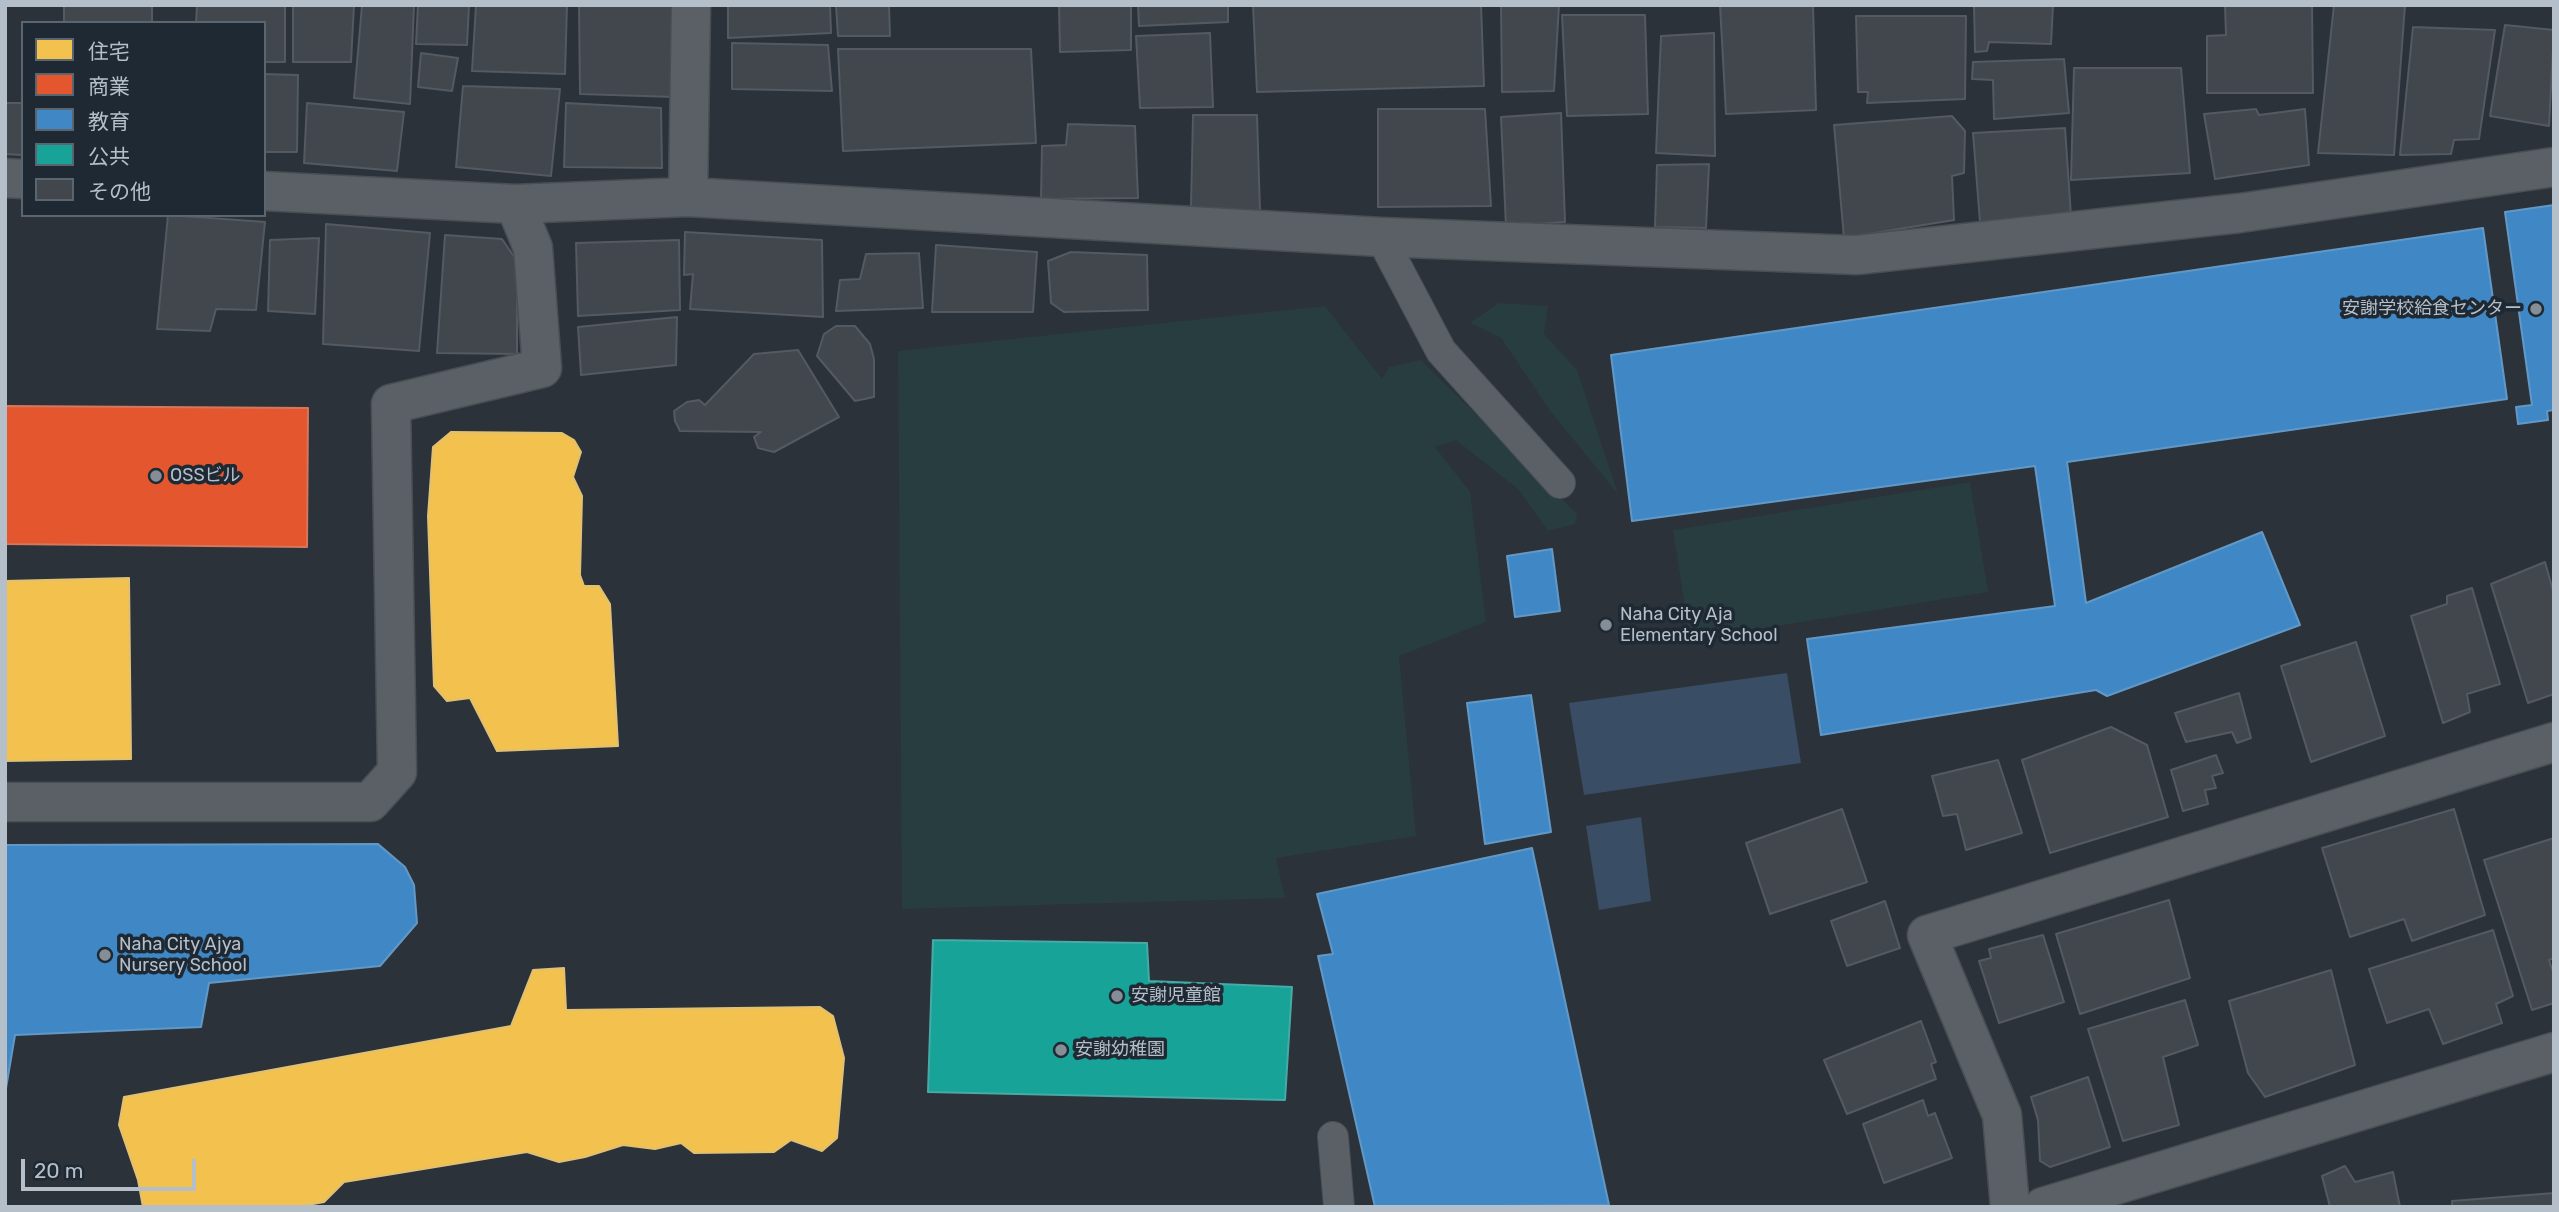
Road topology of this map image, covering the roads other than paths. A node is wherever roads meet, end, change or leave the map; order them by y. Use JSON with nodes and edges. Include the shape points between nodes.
{"nodes":[{"id":1,"x":691,"y":5,"type":"edge"},
{"id":2,"x":2554,"y":167,"type":"edge"},
{"id":3,"x":266,"y":191,"type":"edge"},
{"id":4,"x":688,"y":197,"type":"junction"},
{"id":5,"x":515,"y":204,"type":"junction"},
{"id":6,"x":1381,"y":237,"type":"junction"},
{"id":7,"x":1560,"y":483,"type":"dead end"},
{"id":8,"x":2554,"y":742,"type":"edge"},
{"id":9,"x":5,"y":802,"type":"edge"},
{"id":10,"x":2554,"y":1052,"type":"edge"},
{"id":11,"x":1333,"y":1137,"type":"dead end"},
{"id":12,"x":1339,"y":1207,"type":"edge"},
{"id":13,"x":2010,"y":1207,"type":"edge"},
{"id":14,"x":2043,"y":1207,"type":"edge"}],
"edges":[{"from":1,"to":4,"type":"street"},
{"from":2,"to":6,"type":"street","via":[[2240,214],[1856,255]]},
{"from":3,"to":5,"type":"street"},
{"from":4,"to":5,"type":"street"},
{"from":4,"to":6,"type":"street"},
{"from":5,"to":9,"type":"street","via":[[533,248],[542,368],[391,404],[397,772],[370,802]]},
{"from":6,"to":7,"type":"lane","via":[[1441,351]]},
{"from":8,"to":13,"type":"street","via":[[1927,934],[2002,1115]]},
{"from":10,"to":14,"type":"street"},
{"from":11,"to":12,"type":"lane"}]}
